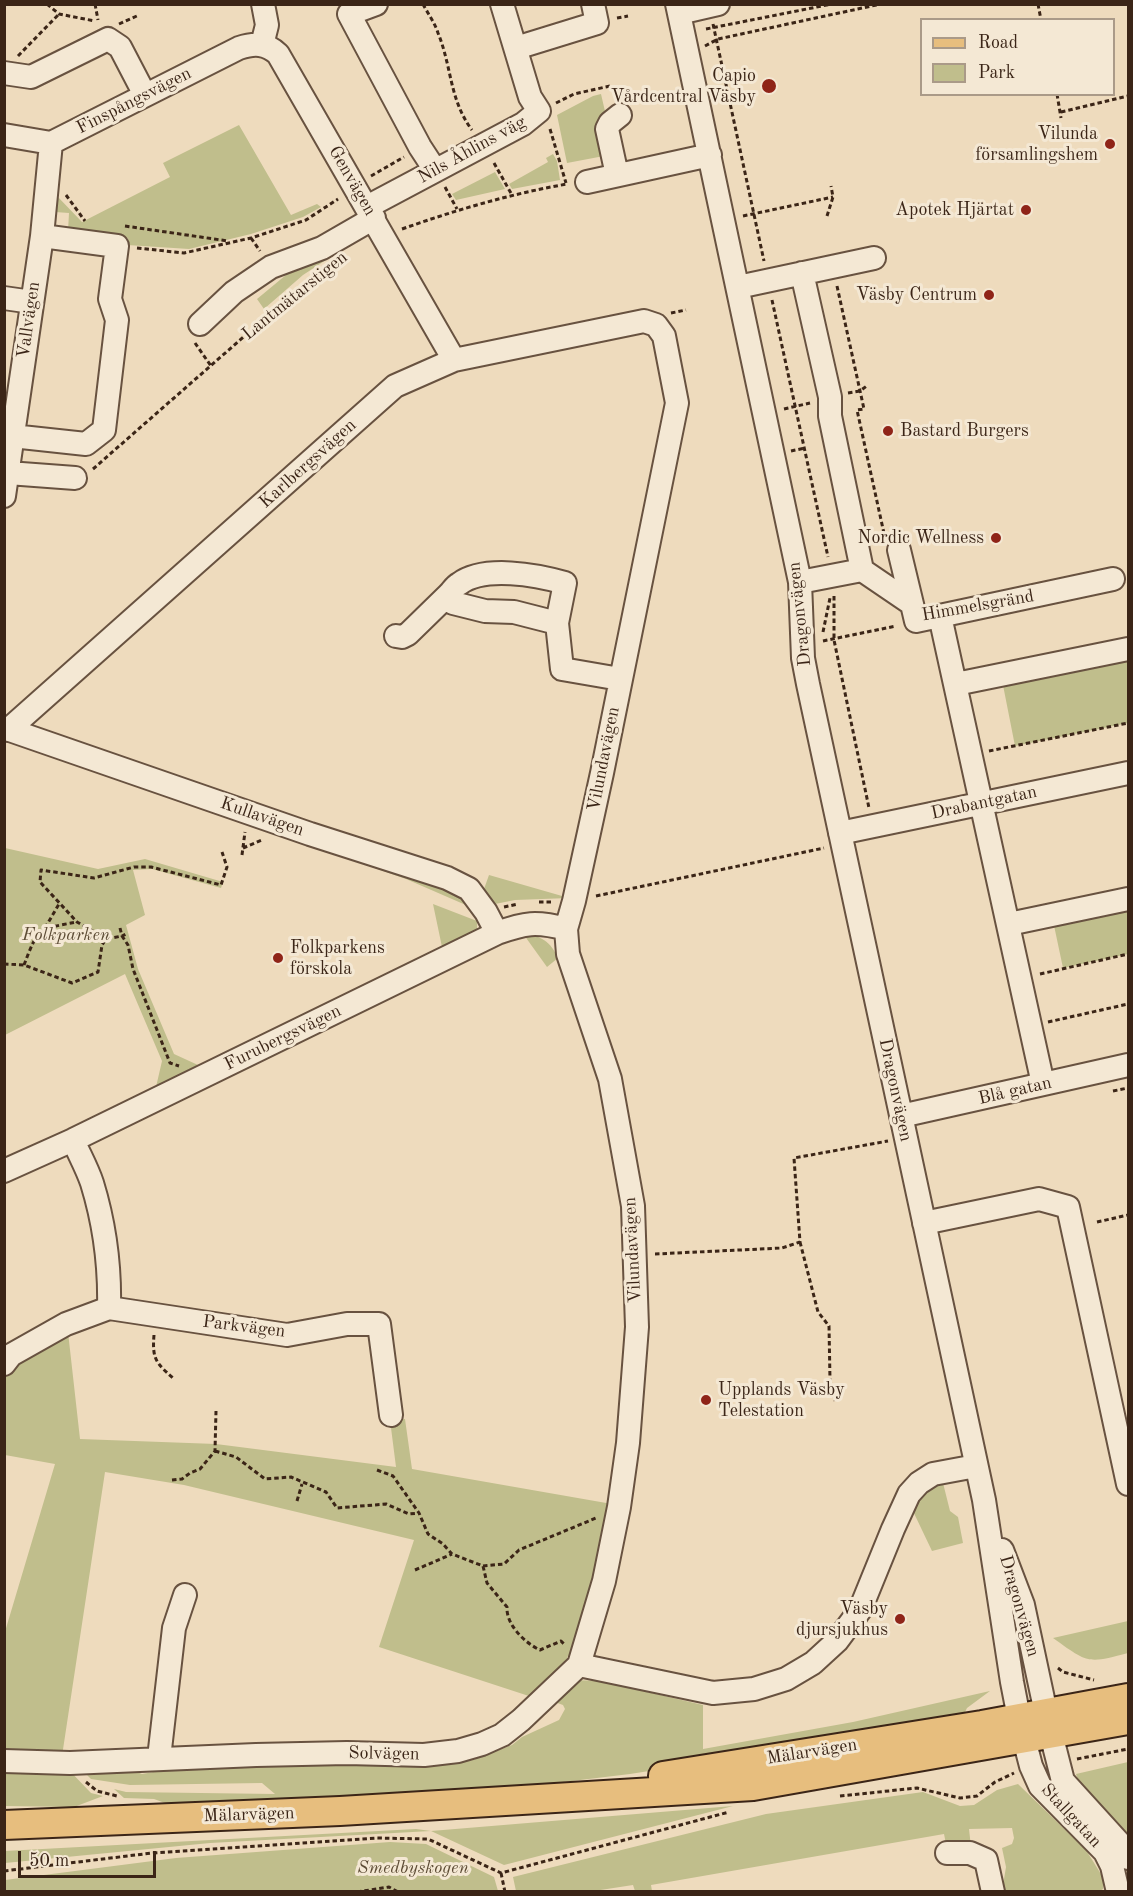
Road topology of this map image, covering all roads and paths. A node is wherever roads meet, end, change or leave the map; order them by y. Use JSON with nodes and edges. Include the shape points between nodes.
{"nodes":[{"id":1,"x":47,"y":4,"type":"edge"},
{"id":2,"x":95,"y":4,"type":"edge"},
{"id":3,"x":263,"y":4,"type":"edge"},
{"id":4,"x":376,"y":4,"type":"edge"},
{"id":5,"x":423,"y":4,"type":"edge"},
{"id":6,"x":502,"y":4,"type":"edge"},
{"id":7,"x":593,"y":4,"type":"edge"},
{"id":8,"x":718,"y":4,"type":"edge"},
{"id":9,"x":832,"y":4,"type":"edge"},
{"id":10,"x":881,"y":4,"type":"edge"},
{"id":11,"x":347,"y":9,"type":"edge"},
{"id":12,"x":678,"y":9,"type":"edge"},
{"id":13,"x":59,"y":14,"type":"junction"},
{"id":14,"x":706,"y":29,"type":"dead end"},
{"id":15,"x":714,"y":29,"type":"junction"},
{"id":16,"x":718,"y":39,"type":"junction"},
{"id":17,"x":262,"y":45,"type":"junction"},
{"id":18,"x":705,"y":46,"type":"dead end"},
{"id":19,"x":516,"y":48,"type":"junction"},
{"id":20,"x":8,"y":67,"type":"edge"},
{"id":21,"x":610,"y":86,"type":"dead end"},
{"id":22,"x":145,"y":95,"type":"junction"},
{"id":23,"x":1057,"y":96,"type":"edge"},
{"id":24,"x":1128,"y":96,"type":"edge"},
{"id":25,"x":539,"y":111,"type":"junction"},
{"id":26,"x":1061,"y":112,"type":"junction"},
{"id":27,"x":620,"y":115,"type":"dead end"},
{"id":28,"x":1061,"y":118,"type":"dead end"},
{"id":29,"x":4,"y":135,"type":"edge"},
{"id":30,"x":51,"y":143,"type":"junction"},
{"id":31,"x":484,"y":145,"type":"junction"},
{"id":32,"x":740,"y":145,"type":"junction"},
{"id":33,"x":734,"y":146,"type":"dead end"},
{"id":34,"x":420,"y":147,"type":"junction"},
{"id":35,"x":710,"y":155,"type":"junction"},
{"id":36,"x":435,"y":170,"type":"junction"},
{"id":37,"x":617,"y":175,"type":"junction"},
{"id":38,"x":577,"y":183,"type":"junction"},
{"id":39,"x":355,"y":186,"type":"junction"},
{"id":40,"x":831,"y":186,"type":"dead end"},
{"id":41,"x":65,"y":193,"type":"dead end"},
{"id":42,"x":512,"y":195,"type":"junction"},
{"id":43,"x":832,"y":197,"type":"junction"},
{"id":44,"x":754,"y":213,"type":"junction"},
{"id":45,"x":827,"y":216,"type":"dead end"},
{"id":46,"x":84,"y":220,"type":"junction"},
{"id":47,"x":375,"y":220,"type":"junction"},
{"id":48,"x":723,"y":220,"type":"junction"},
{"id":49,"x":96,"y":222,"type":"dead end"},
{"id":50,"x":42,"y":236,"type":"junction"},
{"id":51,"x":112,"y":239,"type":"junction"},
{"id":52,"x":232,"y":242,"type":"junction"},
{"id":53,"x":874,"y":258,"type":"dead end"},
{"id":54,"x":833,"y":267,"type":"junction"},
{"id":55,"x":325,"y":269,"type":"dead end"},
{"id":56,"x":802,"y":273,"type":"junction"},
{"id":57,"x":768,"y":280,"type":"junction"},
{"id":58,"x":738,"y":287,"type":"junction"},
{"id":59,"x":4,"y":298,"type":"edge"},
{"id":60,"x":32,"y":302,"type":"junction"},
{"id":61,"x":200,"y":324,"type":"dead end"},
{"id":62,"x":664,"y":336,"type":"joint"},
{"id":63,"x":454,"y":360,"type":"junction"},
{"id":64,"x":782,"y":404,"type":"dead end"},
{"id":65,"x":796,"y":406,"type":"junction"},
{"id":66,"x":10,"y":407,"type":"edge"},
{"id":67,"x":12,"y":436,"type":"junction"},
{"id":68,"x":8,"y":473,"type":"junction"},
{"id":69,"x":75,"y":478,"type":"joint"},
{"id":70,"x":4,"y":496,"type":"edge"},
{"id":71,"x":892,"y":544,"type":"joint"},
{"id":72,"x":829,"y":564,"type":"dead end"},
{"id":73,"x":862,"y":570,"type":"junction"},
{"id":74,"x":1113,"y":579,"type":"dead end"},
{"id":75,"x":800,"y":582,"type":"junction"},
{"id":76,"x":832,"y":589,"type":"dead end"},
{"id":77,"x":449,"y":594,"type":"junction"},
{"id":78,"x":834,"y":594,"type":"dead end"},
{"id":79,"x":914,"y":613,"type":"junction"},
{"id":80,"x":940,"y":616,"type":"junction"},
{"id":81,"x":557,"y":624,"type":"junction"},
{"id":82,"x":396,"y":636,"type":"dead end"},
{"id":83,"x":834,"y":640,"type":"junction"},
{"id":84,"x":1128,"y":649,"type":"edge"},
{"id":85,"x":620,"y":679,"type":"junction"},
{"id":86,"x":956,"y":684,"type":"junction"},
{"id":87,"x":1128,"y":723,"type":"edge"},
{"id":88,"x":6,"y":729,"type":"edge"},
{"id":89,"x":971,"y":755,"type":"junction"},
{"id":90,"x":1128,"y":773,"type":"edge"},
{"id":91,"x":982,"y":803,"type":"junction"},
{"id":92,"x":873,"y":826,"type":"junction"},
{"id":93,"x":244,"y":835,"type":"dead end"},
{"id":94,"x":835,"y":840,"type":"junction"},
{"id":95,"x":222,"y":852,"type":"dead end"},
{"id":96,"x":242,"y":855,"type":"dead end"},
{"id":97,"x":1128,"y":899,"type":"edge"},
{"id":98,"x":574,"y":901,"type":"junction"},
{"id":99,"x":60,"y":903,"type":"junction"},
{"id":100,"x":77,"y":922,"type":"junction"},
{"id":101,"x":1009,"y":924,"type":"junction"},
{"id":102,"x":45,"y":928,"type":"junction"},
{"id":103,"x":120,"y":928,"type":"dead end"},
{"id":104,"x":566,"y":929,"type":"junction"},
{"id":105,"x":128,"y":933,"type":"dead end"},
{"id":106,"x":497,"y":933,"type":"junction"},
{"id":107,"x":122,"y":936,"type":"junction"},
{"id":108,"x":106,"y":939,"type":"junction"},
{"id":109,"x":1128,"y":954,"type":"edge"},
{"id":110,"x":4,"y":964,"type":"edge"},
{"id":111,"x":24,"y":965,"type":"junction"},
{"id":112,"x":1020,"y":978,"type":"junction"},
{"id":113,"x":1128,"y":1004,"type":"edge"},
{"id":114,"x":1031,"y":1026,"type":"junction"},
{"id":115,"x":170,"y":1063,"type":"dead end"},
{"id":116,"x":1128,"y":1065,"type":"edge"},
{"id":117,"x":1043,"y":1084,"type":"junction"},
{"id":118,"x":901,"y":1116,"type":"junction"},
{"id":119,"x":73,"y":1140,"type":"junction"},
{"id":120,"x":894,"y":1140,"type":"dead end"},
{"id":121,"x":4,"y":1171,"type":"edge"},
{"id":122,"x":1128,"y":1215,"type":"edge"},
{"id":123,"x":1097,"y":1222,"type":"dead end"},
{"id":124,"x":924,"y":1223,"type":"junction"},
{"id":125,"x":800,"y":1242,"type":"junction"},
{"id":126,"x":647,"y":1254,"type":"dead end"},
{"id":127,"x":109,"y":1308,"type":"junction"},
{"id":128,"x":153,"y":1339,"type":"dead end"},
{"id":129,"x":4,"y":1364,"type":"edge"},
{"id":130,"x":173,"y":1378,"type":"dead end"},
{"id":131,"x":835,"y":1401,"type":"dead end"},
{"id":132,"x":216,"y":1412,"type":"dead end"},
{"id":133,"x":391,"y":1415,"type":"dead end"},
{"id":134,"x":215,"y":1451,"type":"junction"},
{"id":135,"x":976,"y":1466,"type":"junction"},
{"id":136,"x":377,"y":1470,"type":"dead end"},
{"id":137,"x":172,"y":1480,"type":"dead end"},
{"id":138,"x":302,"y":1484,"type":"junction"},
{"id":139,"x":1128,"y":1485,"type":"edge"},
{"id":140,"x":297,"y":1501,"type":"dead end"},
{"id":141,"x":619,"y":1507,"type":"junction"},
{"id":142,"x":419,"y":1513,"type":"junction"},
{"id":143,"x":452,"y":1554,"type":"junction"},
{"id":144,"x":483,"y":1566,"type":"junction"},
{"id":145,"x":415,"y":1570,"type":"dead end"},
{"id":146,"x":185,"y":1595,"type":"dead end"},
{"id":147,"x":580,"y":1660,"type":"junction"},
{"id":148,"x":1057,"y":1667,"type":"dead end"},
{"id":149,"x":1095,"y":1680,"type":"dead end"},
{"id":150,"x":1128,"y":1698,"type":"edge"},
{"id":151,"x":1128,"y":1720,"type":"edge"},
{"id":152,"x":1035,"y":1726,"type":"junction"},
{"id":153,"x":1128,"y":1749,"type":"edge"},
{"id":154,"x":159,"y":1758,"type":"junction"},
{"id":155,"x":4,"y":1761,"type":"edge"},
{"id":156,"x":1068,"y":1761,"type":"dead end"},
{"id":157,"x":70,"y":1764,"type":"junction"},
{"id":158,"x":1017,"y":1772,"type":"dead end"},
{"id":159,"x":834,"y":1797,"type":"dead end"},
{"id":160,"x":121,"y":1803,"type":"dead end"},
{"id":161,"x":729,"y":1812,"type":"dead end"},
{"id":162,"x":4,"y":1826,"type":"edge"},
{"id":163,"x":947,"y":1853,"type":"dead end"},
{"id":164,"x":1128,"y":1858,"type":"edge"},
{"id":165,"x":4,"y":1871,"type":"edge"},
{"id":166,"x":501,"y":1873,"type":"junction"},
{"id":167,"x":357,"y":1892,"type":"edge"},
{"id":168,"x":398,"y":1892,"type":"edge"},
{"id":169,"x":505,"y":1892,"type":"edge"},
{"id":170,"x":993,"y":1892,"type":"edge"},
{"id":171,"x":1118,"y":1892,"type":"edge"}],
"edges":[{"from":1,"to":13,"type":"path"},
{"from":2,"to":13,"type":"path","via":[[99,22]]},
{"from":3,"to":17,"type":"street","via":[[267,25]]},
{"from":4,"to":11,"type":"street"},
{"from":5,"to":31,"type":"path","via":[[438,33],[455,100]]},
{"from":6,"to":19,"type":"street","name":"Nils Åhlins väg"},
{"from":7,"to":19,"type":"street","via":[[597,23]]},
{"from":8,"to":12,"type":"street"},
{"from":9,"to":15,"type":"path"},
{"from":10,"to":16,"type":"path"},
{"from":11,"to":34,"type":"street"},
{"from":12,"to":35,"type":"street","name":"Dragonvägen"},
{"from":13,"to":20,"type":"path"},
{"from":14,"to":15,"type":"path"},
{"from":15,"to":16,"type":"path"},
{"from":16,"to":18,"type":"path"},
{"from":16,"to":32,"type":"path"},
{"from":17,"to":22,"type":"street","name":"Finspångsvägen","via":[[239,48]]},
{"from":17,"to":39,"type":"street","name":"Genvägen","via":[[278,54]]},
{"from":19,"to":25,"type":"street","name":"Nils Åhlins väg","via":[[530,97]]},
{"from":20,"to":22,"type":"street","via":[[31,77],[108,39],[120,47]]},
{"from":21,"to":25,"type":"path","via":[[574,94]]},
{"from":22,"to":30,"type":"street","name":"Finspångsvägen"},
{"from":23,"to":26,"type":"path"},
{"from":24,"to":26,"type":"path"},
{"from":25,"to":31,"type":"street","name":"Nils Åhlins väg"},
{"from":25,"to":38,"type":"path"},
{"from":26,"to":28,"type":"path"},
{"from":27,"to":37,"type":"street","via":[[607,129]]},
{"from":29,"to":30,"type":"street"},
{"from":30,"to":50,"type":"street","name":"Vallvägen"},
{"from":31,"to":36,"type":"street","name":"Nils Åhlins väg"},
{"from":31,"to":42,"type":"path"},
{"from":32,"to":33,"type":"path"},
{"from":32,"to":44,"type":"path"},
{"from":34,"to":36,"type":"street"},
{"from":34,"to":39,"type":"path"},
{"from":35,"to":37,"type":"street"},
{"from":35,"to":48,"type":"street","name":"Dragonvägen"},
{"from":36,"to":47,"type":"street","name":"Nils Åhlins väg"},
{"from":37,"to":38,"type":"street"},
{"from":38,"to":42,"type":"path"},
{"from":39,"to":47,"type":"street","name":"Genvägen"},
{"from":39,"to":52,"type":"path","via":[[306,220]]},
{"from":40,"to":43,"type":"path"},
{"from":41,"to":46,"type":"path"},
{"from":42,"to":47,"type":"path","via":[[393,232]]},
{"from":43,"to":44,"type":"path"},
{"from":43,"to":45,"type":"path"},
{"from":44,"to":48,"type":"path"},
{"from":44,"to":57,"type":"path"},
{"from":46,"to":49,"type":"path"},
{"from":46,"to":51,"type":"path"},
{"from":47,"to":61,"type":"street","name":"Nils Åhlins väg","via":[[322,248],[271,267],[234,292]]},
{"from":47,"to":63,"type":"street","name":"Genvägen"},
{"from":48,"to":58,"type":"street","name":"Dragonvägen"},
{"from":50,"to":51,"type":"street"},
{"from":50,"to":60,"type":"street","name":"Vallvägen"},
{"from":51,"to":52,"type":"path"},
{"from":51,"to":52,"type":"path","via":[[184,253]]},
{"from":51,"to":67,"type":"street","via":[[111,299],[117,320],[104,430],[86,444]]},
{"from":53,"to":54,"type":"street"},
{"from":54,"to":56,"type":"street"},
{"from":54,"to":71,"type":"path","via":[[864,409],[857,410]]},
{"from":55,"to":69,"type":"path","name":"Lantmätarstigen","via":[[97,467]]},
{"from":56,"to":57,"type":"street"},
{"from":56,"to":73,"type":"street"},
{"from":57,"to":58,"type":"street"},
{"from":57,"to":65,"type":"path"},
{"from":58,"to":75,"type":"street","name":"Dragonvägen"},
{"from":59,"to":60,"type":"street"},
{"from":60,"to":66,"type":"street","name":"Vallvägen"},
{"from":62,"to":63,"type":"street","name":"Karlbergsvägen","via":[[656,325],[644,321]]},
{"from":62,"to":85,"type":"street","name":"Vilundavägen","via":[[677,403]]},
{"from":63,"to":88,"type":"street","name":"Karlbergsvägen","via":[[395,387]]},
{"from":64,"to":65,"type":"path"},
{"from":65,"to":72,"type":"path"},
{"from":66,"to":67,"type":"street","name":"Vallvägen"},
{"from":67,"to":68,"type":"street","name":"Vallvägen"},
{"from":68,"to":69,"type":"street"},
{"from":68,"to":70,"type":"street","name":"Vallvägen"},
{"from":71,"to":79,"type":"street"},
{"from":73,"to":75,"type":"street"},
{"from":73,"to":79,"type":"street","name":"Himmelsgränd"},
{"from":74,"to":80,"type":"street","name":"Himmelsgränd"},
{"from":75,"to":94,"type":"street","name":"Dragonvägen","via":[[803,658]]},
{"from":76,"to":83,"type":"path","via":[[822,641]]},
{"from":77,"to":81,"type":"street","via":[[453,603],[485,611],[514,612]]},
{"from":77,"to":81,"type":"street","via":[[473,576],[523,574],[565,583]]},
{"from":77,"to":82,"type":"street","via":[[408,634]]},
{"from":78,"to":83,"type":"path"},
{"from":79,"to":80,"type":"street","name":"Himmelsgränd"},
{"from":79,"to":83,"type":"path"},
{"from":80,"to":86,"type":"street"},
{"from":81,"to":85,"type":"street","via":[[562,669]]},
{"from":83,"to":92,"type":"path"},
{"from":84,"to":86,"type":"street"},
{"from":85,"to":98,"type":"street","name":"Vilundavägen"},
{"from":86,"to":89,"type":"street"},
{"from":87,"to":89,"type":"path"},
{"from":88,"to":106,"type":"street","name":"Kullavägen","via":[[447,878],[469,889]]},
{"from":89,"to":91,"type":"street"},
{"from":90,"to":91,"type":"street","name":"Drabantgatan"},
{"from":91,"to":92,"type":"street","name":"Drabantgatan"},
{"from":91,"to":101,"type":"street"},
{"from":92,"to":94,"type":"street","name":"Drabantgatan"},
{"from":93,"to":96,"type":"path"},
{"from":94,"to":98,"type":"path"},
{"from":94,"to":118,"type":"street","name":"Dragonvägen"},
{"from":95,"to":99,"type":"path","via":[[227,867],[221,885],[151,867],[134,867],[94,878],[41,870],[40,882]]},
{"from":97,"to":101,"type":"street"},
{"from":98,"to":104,"type":"street","name":"Vilundavägen"},
{"from":99,"to":100,"type":"path"},
{"from":99,"to":102,"type":"path"},
{"from":100,"to":102,"type":"path"},
{"from":100,"to":108,"type":"path"},
{"from":101,"to":112,"type":"street"},
{"from":102,"to":111,"type":"path","via":[[34,938]]},
{"from":103,"to":107,"type":"path"},
{"from":104,"to":106,"type":"street","name":"Furubergsvägen","via":[[544,923],[520,924]]},
{"from":104,"to":141,"type":"street","name":"Vilundavägen","via":[[568,954],[610,1079],[633,1206],[637,1327]]},
{"from":105,"to":107,"type":"path"},
{"from":106,"to":119,"type":"street","name":"Furubergsvägen"},
{"from":107,"to":108,"type":"path"},
{"from":107,"to":115,"type":"path"},
{"from":108,"to":111,"type":"path","via":[[98,972],[72,983]]},
{"from":109,"to":112,"type":"path"},
{"from":110,"to":111,"type":"path"},
{"from":112,"to":114,"type":"street"},
{"from":113,"to":114,"type":"path"},
{"from":114,"to":117,"type":"street"},
{"from":116,"to":117,"type":"street","name":"Blå gatan"},
{"from":117,"to":118,"type":"street","name":"Blå gatan"},
{"from":118,"to":124,"type":"street","name":"Dragonvägen"},
{"from":119,"to":121,"type":"street","name":"Furubergsvägen"},
{"from":119,"to":127,"type":"street","via":[[92,1182],[103,1231]]},
{"from":120,"to":125,"type":"path","via":[[794,1158]]},
{"from":122,"to":123,"type":"path"},
{"from":124,"to":135,"type":"street","name":"Dragonvägen"},
{"from":124,"to":139,"type":"street","via":[[1039,1200],[1068,1207]]},
{"from":125,"to":126,"type":"path","via":[[782,1248]]},
{"from":125,"to":131,"type":"path","via":[[818,1312],[829,1326],[830,1380]]},
{"from":127,"to":129,"type":"street","name":"Parkvägen","via":[[66,1324],[11,1355]]},
{"from":127,"to":133,"type":"street","name":"Parkvägen","via":[[287,1335],[347,1324],[380,1324]]},
{"from":128,"to":130,"type":"path","via":[[153,1356]]},
{"from":132,"to":134,"type":"path"},
{"from":134,"to":137,"type":"path","via":[[200,1469]]},
{"from":134,"to":138,"type":"path","via":[[236,1457],[265,1479],[291,1478]]},
{"from":135,"to":147,"type":"street","via":[[933,1474],[909,1494],[860,1610],[837,1641],[813,1663],[786,1679],[754,1689],[713,1693]]},
{"from":135,"to":152,"type":"street","name":"Dragonvägen","via":[[984,1500],[1023,1605]]},
{"from":136,"to":142,"type":"path","via":[[393,1476]]},
{"from":138,"to":140,"type":"path"},
{"from":138,"to":142,"type":"path","via":[[326,1492],[337,1508],[386,1504],[409,1514]]},
{"from":141,"to":144,"type":"path","via":[[519,1550],[504,1564]]},
{"from":141,"to":147,"type":"street","name":"Vilundavägen","via":[[604,1581]]},
{"from":142,"to":143,"type":"path","via":[[428,1534]]},
{"from":143,"to":144,"type":"path"},
{"from":143,"to":145,"type":"path"},
{"from":144,"to":147,"type":"path","via":[[487,1583],[507,1607],[523,1640],[540,1650],[561,1641]]},
{"from":146,"to":154,"type":"street","via":[[174,1628]]},
{"from":147,"to":154,"type":"street","name":"Solvägen","via":[[502,1735],[458,1751],[424,1755]]},
{"from":148,"to":149,"type":"path"},
{"from":150,"to":152,"type":"main road","name":"Mälarvägen"},
{"from":151,"to":152,"type":"main road","name":"Mälarvägen"},
{"from":152,"to":162,"type":"main road","name":"Mälarvägen","via":[[494,1802]]},
{"from":152,"to":164,"type":"street","name":"Stallgatan","via":[[1063,1781],[1123,1847]]},
{"from":152,"to":171,"type":"street","name":"Stallgatan","via":[[1031,1766],[1040,1786],[1105,1852]]},
{"from":153,"to":156,"type":"path"},
{"from":154,"to":157,"type":"street","name":"Solvägen"},
{"from":155,"to":157,"type":"street","name":"Solvägen"},
{"from":157,"to":160,"type":"path","via":[[88,1785],[117,1796]]},
{"from":158,"to":159,"type":"path","via":[[977,1796],[960,1798],[916,1788]]},
{"from":161,"to":166,"type":"path"},
{"from":163,"to":170,"type":"street","via":[[970,1853],[986,1860]]},
{"from":165,"to":166,"type":"path","via":[[152,1853],[377,1838],[428,1839]]},
{"from":166,"to":169,"type":"path"},
{"from":167,"to":168,"type":"path","via":[[389,1887]]}]}
